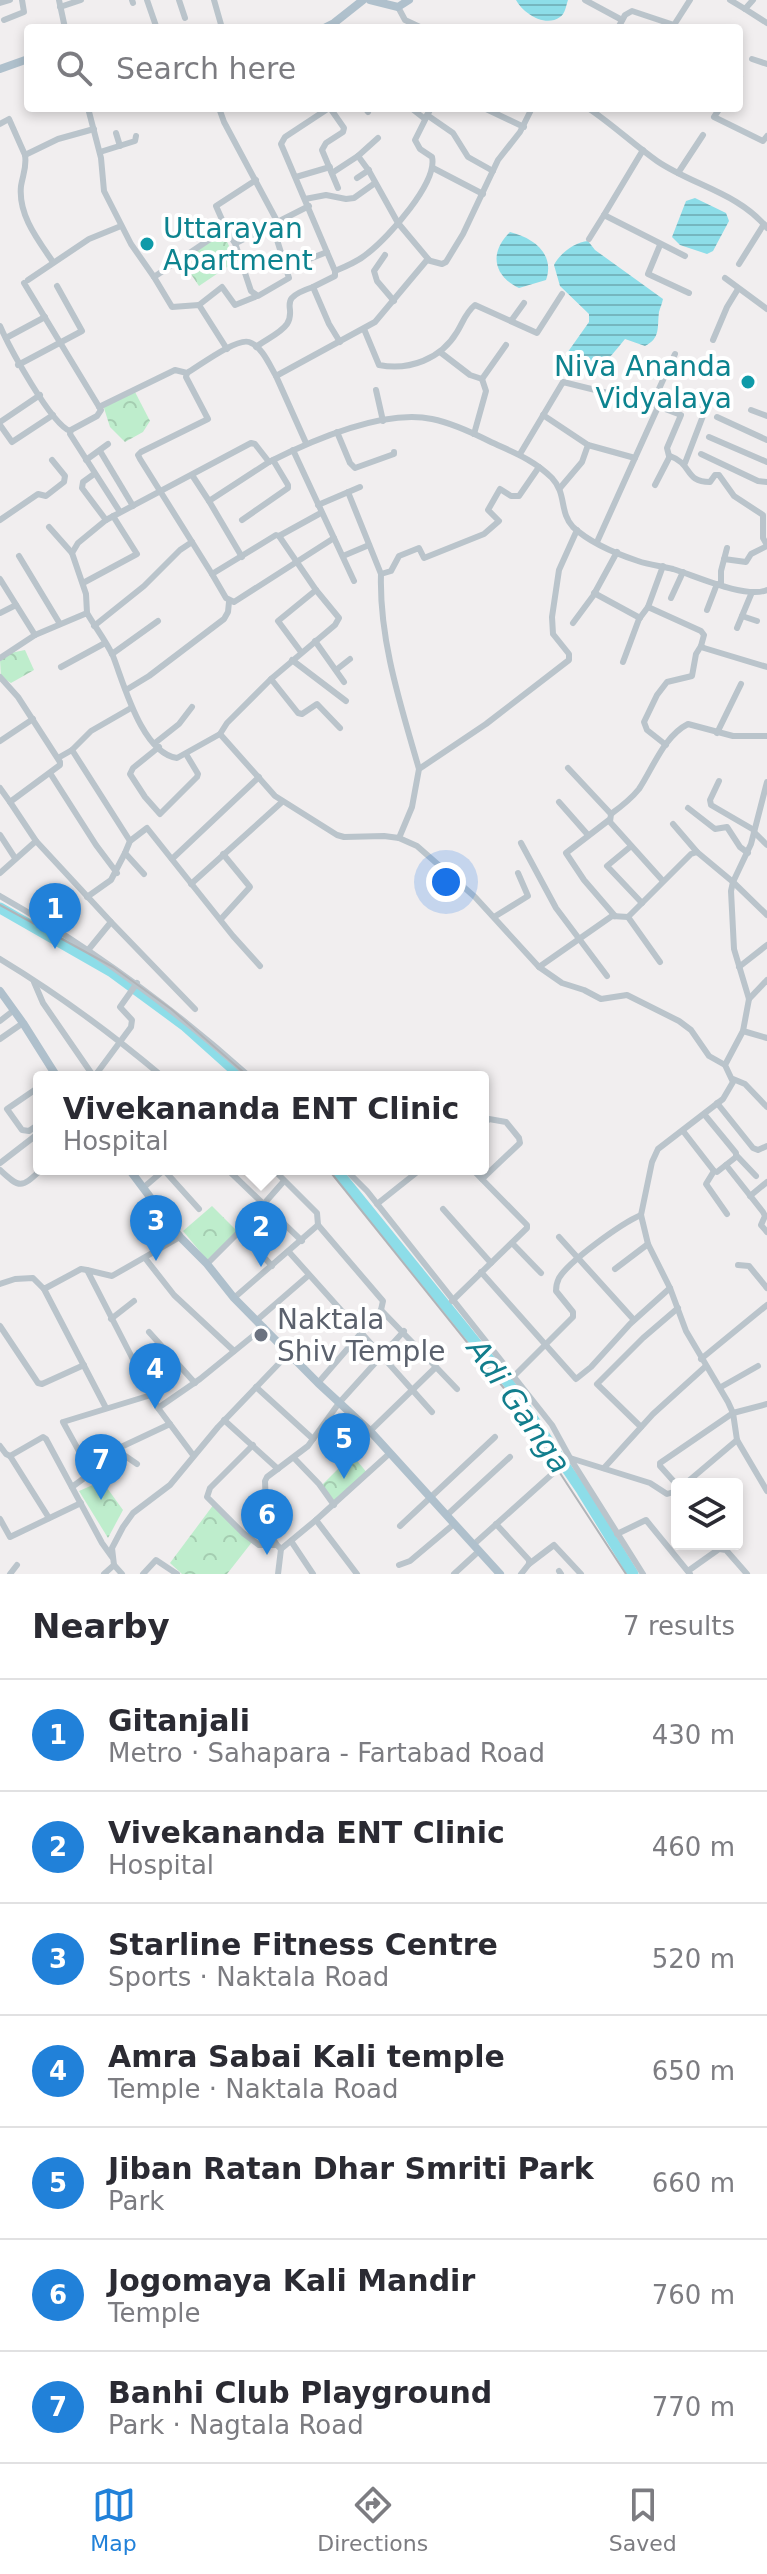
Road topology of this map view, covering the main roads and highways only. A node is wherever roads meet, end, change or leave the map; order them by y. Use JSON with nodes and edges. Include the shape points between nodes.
{"nodes":[{"id":1,"x":363,"y":0,"type":"edge"},
{"id":2,"x":409,"y":0,"type":"edge"},
{"id":3,"x":332,"y":24,"type":"edge"},
{"id":4,"x":24,"y":60,"type":"edge"},
{"id":5,"x":0,"y":69,"type":"edge"},
{"id":6,"x":0,"y":991,"type":"edge"},
{"id":7,"x":53,"y":1071,"type":"edge"},
{"id":8,"x":133,"y":1175,"type":"edge"},
{"id":9,"x":500,"y":1574,"type":"edge"}],
"edges":[{"from":1,"to":2,"type":"main road","via":[[398,7]]},
{"from":1,"to":3,"type":"main road"},
{"from":4,"to":5,"type":"main road"},
{"from":6,"to":7,"type":"main road"},
{"from":8,"to":9,"type":"main road","via":[[234,1298],[370,1431]]}]}
